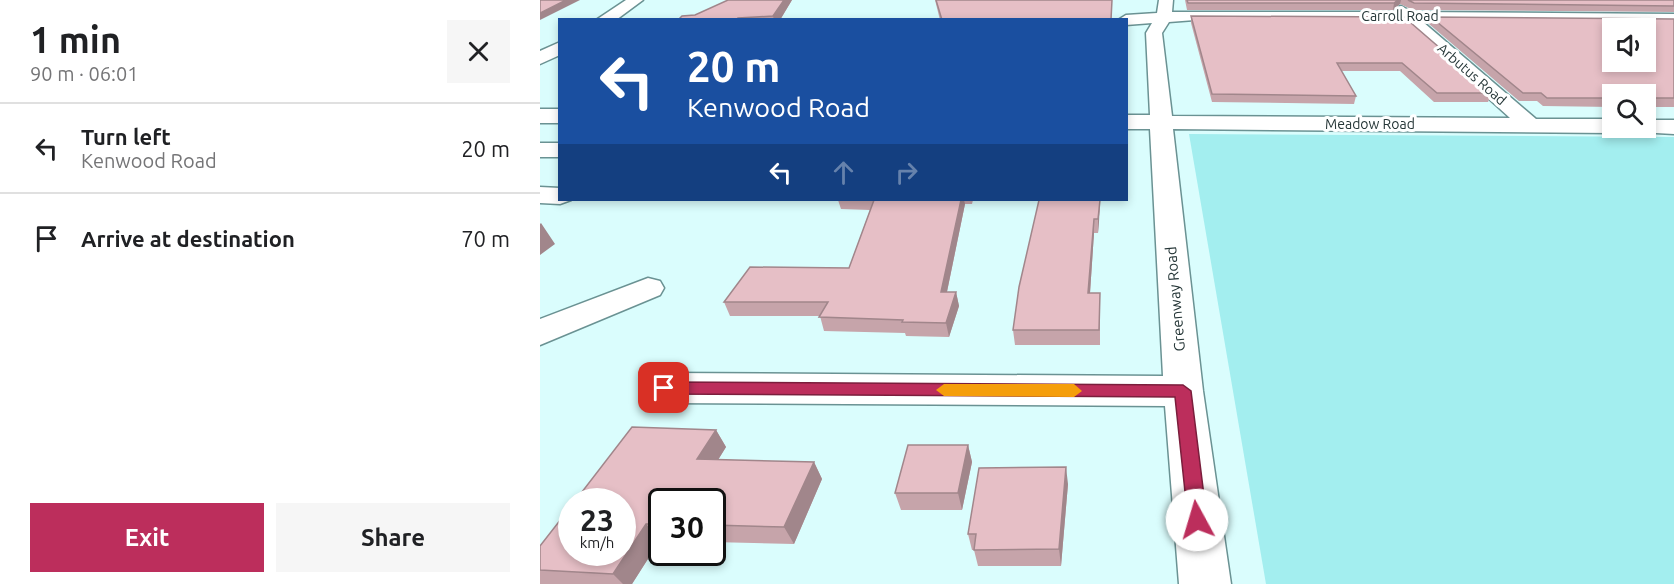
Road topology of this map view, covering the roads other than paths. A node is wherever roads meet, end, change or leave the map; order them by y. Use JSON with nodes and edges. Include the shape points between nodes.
{"nodes":[{"id":1,"x":636,"y":0,"type":"edge"},
{"id":2,"x":1388,"y":0,"type":"edge"},
{"id":3,"x":1638,"y":5,"type":"edge"},
{"id":4,"x":1165,"y":8,"type":"edge"},
{"id":5,"x":1407,"y":16,"type":"junction"},
{"id":6,"x":607,"y":18,"type":"edge"},
{"id":7,"x":1128,"y":19,"type":"edge"},
{"id":8,"x":1672,"y":20,"type":"edge"},
{"id":9,"x":540,"y":116,"type":"edge"},
{"id":10,"x":558,"y":116,"type":"edge"},
{"id":11,"x":1128,"y":122,"type":"edge"},
{"id":12,"x":1160,"y":122,"type":"junction"},
{"id":13,"x":1530,"y":125,"type":"junction"},
{"id":14,"x":1602,"y":126,"type":"edge"},
{"id":15,"x":1656,"y":127,"type":"edge"},
{"id":16,"x":1674,"y":127,"type":"edge"},
{"id":17,"x":540,"y":150,"type":"edge"},
{"id":18,"x":558,"y":150,"type":"edge"},
{"id":19,"x":540,"y":195,"type":"edge"},
{"id":20,"x":558,"y":196,"type":"edge"},
{"id":21,"x":648,"y":288,"type":"dead end"},
{"id":22,"x":540,"y":333,"type":"edge"},
{"id":23,"x":664,"y":388,"type":"dead end"},
{"id":24,"x":1183,"y":391,"type":"junction"},
{"id":25,"x":1204,"y":584,"type":"edge"}],
"edges":[{"from":1,"to":6,"type":"street"},
{"from":2,"to":5,"type":"street","name":"Arbutus Road"},
{"from":3,"to":8,"type":"street"},
{"from":4,"to":5,"type":"street","name":"Carroll Road"},
{"from":4,"to":7,"type":"street","name":"Carroll Road"},
{"from":4,"to":12,"type":"street","name":"Greenway Road","via":[[1154,33]]},
{"from":5,"to":8,"type":"street","name":"Carroll Road"},
{"from":5,"to":13,"type":"street","name":"Arbutus Road"},
{"from":9,"to":10,"type":"street"},
{"from":11,"to":12,"type":"street","name":"Meadow Road"},
{"from":12,"to":13,"type":"street","name":"Meadow Road"},
{"from":12,"to":24,"type":"street","name":"Greenway Road"},
{"from":13,"to":14,"type":"street","name":"Meadow Road"},
{"from":15,"to":16,"type":"street"},
{"from":17,"to":18,"type":"street"},
{"from":19,"to":20,"type":"street"},
{"from":21,"to":22,"type":"street"},
{"from":23,"to":24,"type":"street"},
{"from":24,"to":25,"type":"street","name":"Greenway Road"}]}
